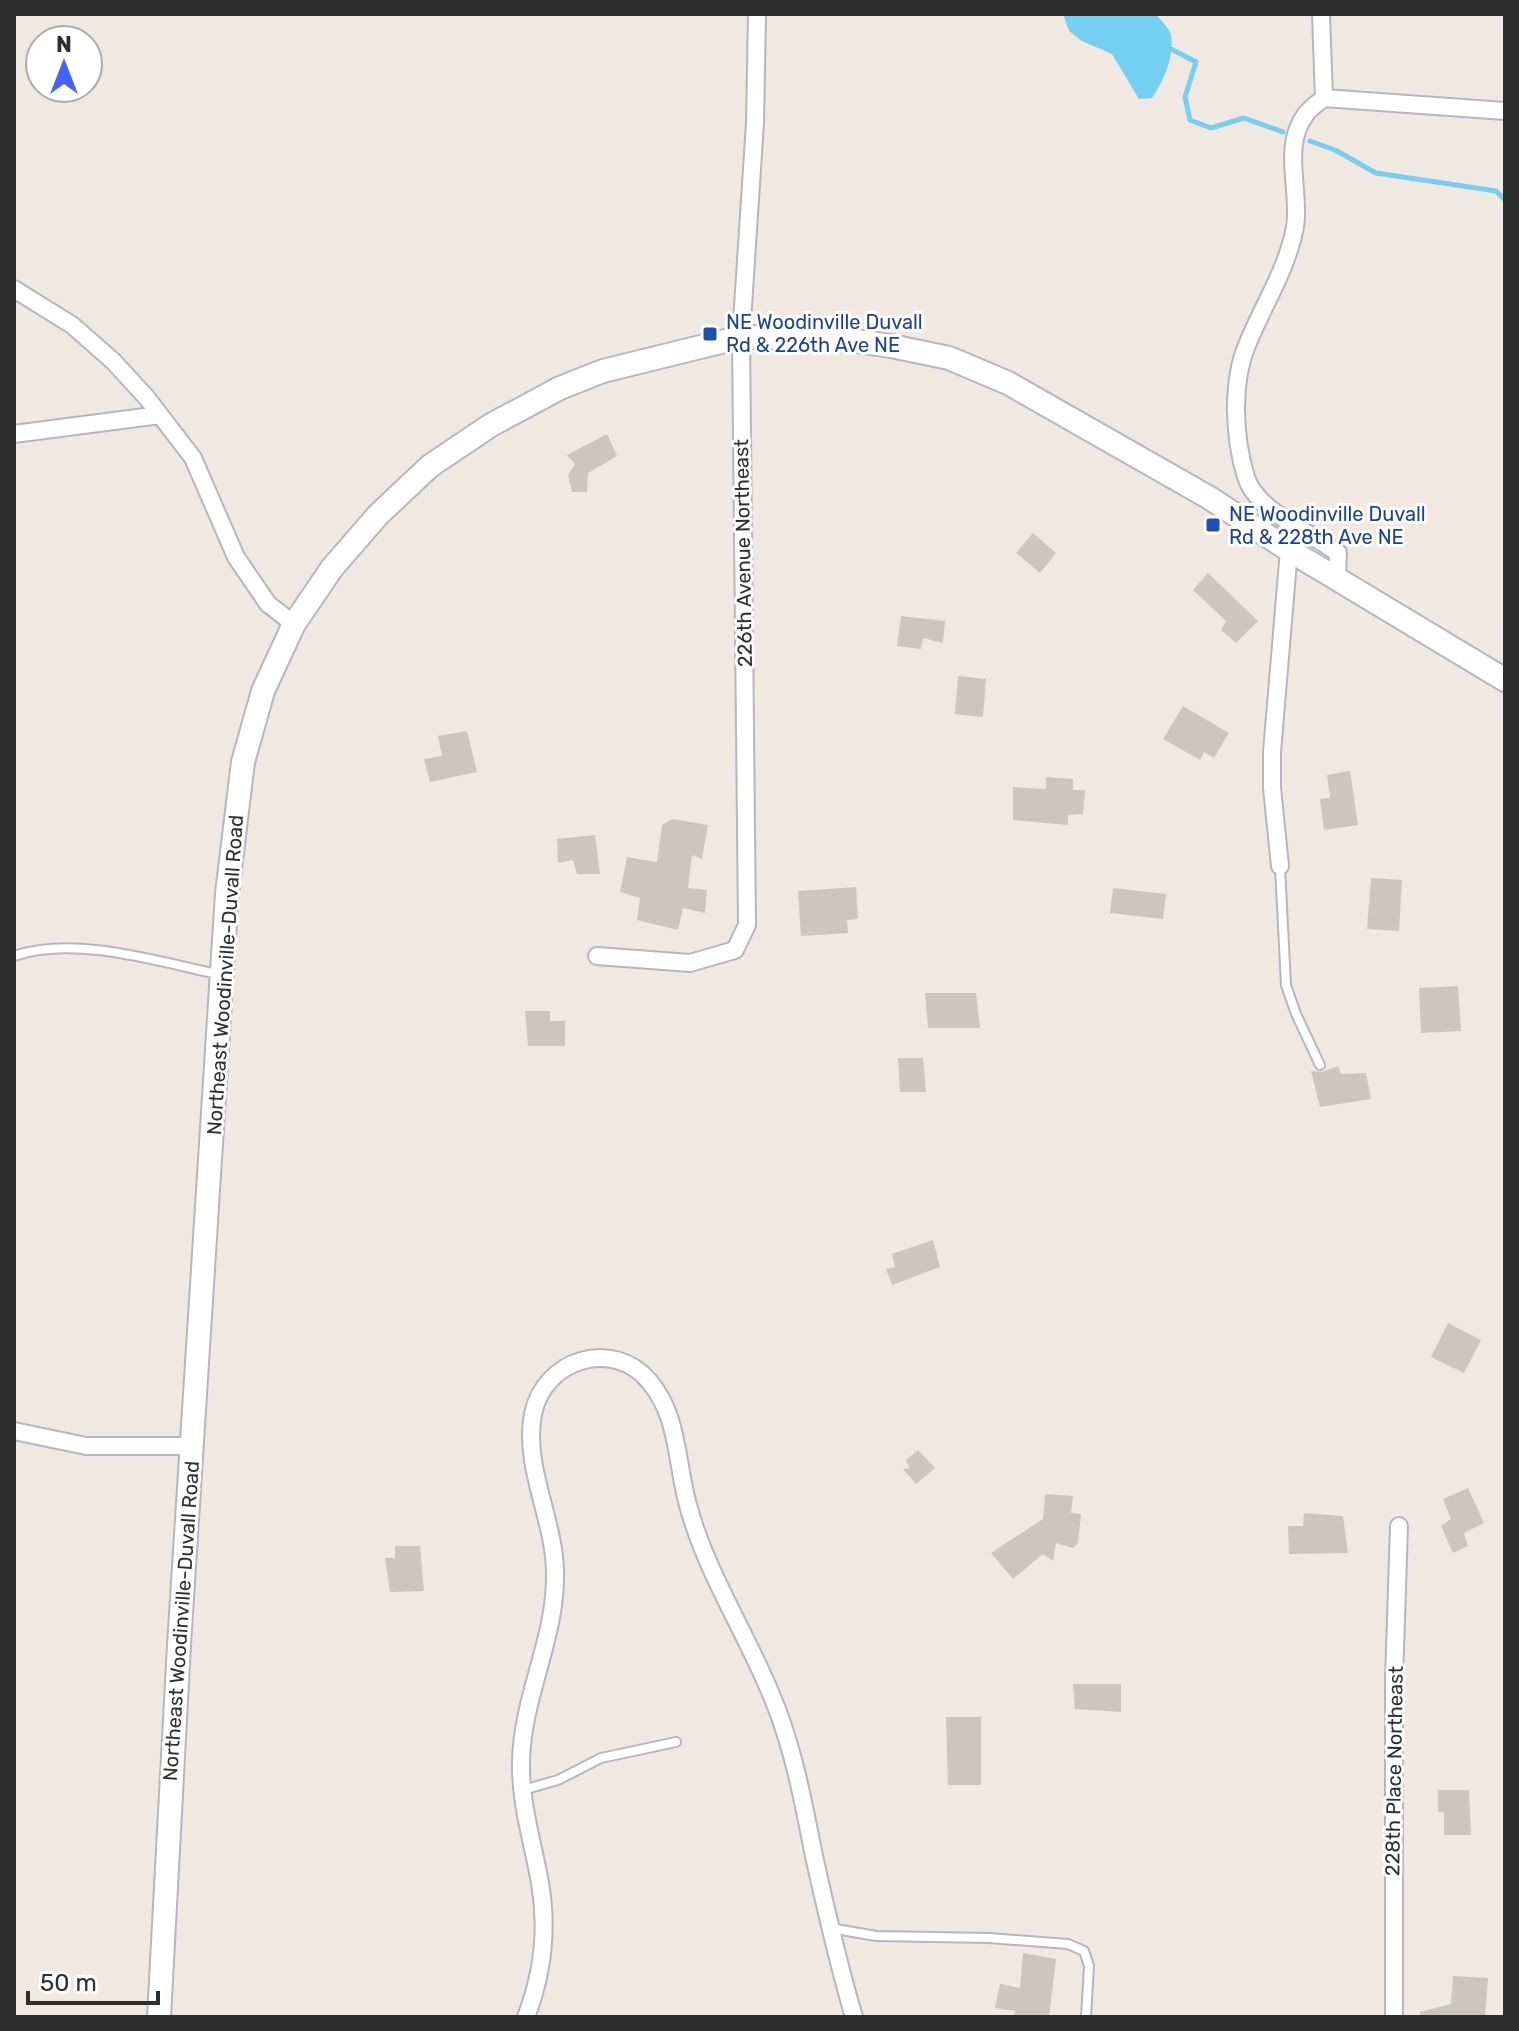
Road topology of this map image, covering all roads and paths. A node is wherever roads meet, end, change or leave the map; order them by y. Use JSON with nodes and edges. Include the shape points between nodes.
{"nodes":[{"id":1,"x":757,"y":14,"type":"edge"},
{"id":2,"x":1321,"y":14,"type":"edge"},
{"id":3,"x":1324,"y":98,"type":"junction"},
{"id":4,"x":1505,"y":111,"type":"edge"},
{"id":5,"x":14,"y":289,"type":"edge"},
{"id":6,"x":741,"y":337,"type":"junction"},
{"id":7,"x":160,"y":415,"type":"junction"},
{"id":8,"x":14,"y":434,"type":"edge"},
{"id":9,"x":1289,"y":550,"type":"junction"},
{"id":10,"x":1337,"y":577,"type":"junction"},
{"id":11,"x":294,"y":624,"type":"junction"},
{"id":12,"x":1505,"y":680,"type":"edge"},
{"id":13,"x":1280,"y":866,"type":"joint"},
{"id":14,"x":14,"y":956,"type":"edge"},
{"id":15,"x":597,"y":956,"type":"dead end"},
{"id":16,"x":222,"y":975,"type":"junction"},
{"id":17,"x":1320,"y":1065,"type":"dead end"},
{"id":18,"x":14,"y":1431,"type":"edge"},
{"id":19,"x":193,"y":1446,"type":"junction"},
{"id":20,"x":1399,"y":1526,"type":"dead end"},
{"id":21,"x":676,"y":1742,"type":"dead end"},
{"id":22,"x":522,"y":1790,"type":"junction"},
{"id":23,"x":829,"y":1928,"type":"junction"},
{"id":24,"x":159,"y":2017,"type":"edge"},
{"id":25,"x":526,"y":2017,"type":"edge"},
{"id":26,"x":854,"y":2017,"type":"edge"},
{"id":27,"x":1086,"y":2017,"type":"edge"},
{"id":28,"x":1394,"y":2017,"type":"edge"}],
"edges":[{"from":1,"to":6,"type":"street","name":"226th Avenue Northeast"},
{"from":2,"to":3,"type":"street"},
{"from":3,"to":4,"type":"street"},
{"from":3,"to":10,"type":"street","via":[[1305,114],[1292,148],[1295,225],[1280,276],[1246,347],[1237,403],[1246,480],[1282,518],[1338,553]]},
{"from":5,"to":7,"type":"street","via":[[72,325],[113,361]]},
{"from":6,"to":9,"type":"main road","name":"Northeast Woodinville-Duvall Road","via":[[835,338],[949,358],[1008,383],[1101,435]]},
{"from":6,"to":11,"type":"main road","name":"Northeast Woodinville-Duvall Road","via":[[603,371],[491,425],[430,466],[378,515],[332,568]]},
{"from":6,"to":15,"type":"street","name":"226th Avenue Northeast","via":[[747,925],[735,950],[690,963]]},
{"from":7,"to":8,"type":"street"},
{"from":7,"to":11,"type":"street","via":[[193,458],[236,557],[268,604]]},
{"from":9,"to":10,"type":"main road","name":"Northeast Woodinville-Duvall Road"},
{"from":9,"to":13,"type":"street","via":[[1272,752]]},
{"from":10,"to":12,"type":"main road","name":"Northeast Woodinville-Duvall Road"},
{"from":11,"to":16,"type":"main road","name":"Northeast Woodinville-Duvall Road","via":[[263,691],[243,762]]},
{"from":13,"to":17,"type":"lane","via":[[1286,985]]},
{"from":14,"to":16,"type":"lane","via":[[53,948],[103,951]]},
{"from":16,"to":19,"type":"main road","name":"Northeast Woodinville-Duvall Road"},
{"from":18,"to":19,"type":"street","via":[[86,1446]]},
{"from":19,"to":24,"type":"main road","name":"Northeast Woodinville-Duvall Road"},
{"from":20,"to":28,"type":"street","name":"228th Place Northeast"},
{"from":21,"to":22,"type":"lane","via":[[601,1758],[558,1780]]},
{"from":22,"to":23,"type":"street","via":[[522,1738],[555,1598],[553,1544],[531,1434],[533,1413],[548,1382],[571,1363],[614,1358],[640,1372],[666,1406],[696,1536],[759,1668],[791,1752]]},
{"from":22,"to":25,"type":"street","via":[[545,1937]]},
{"from":23,"to":26,"type":"street"},
{"from":23,"to":27,"type":"lane","via":[[876,1936],[1068,1944],[1084,1951],[1089,1966]]}]}
